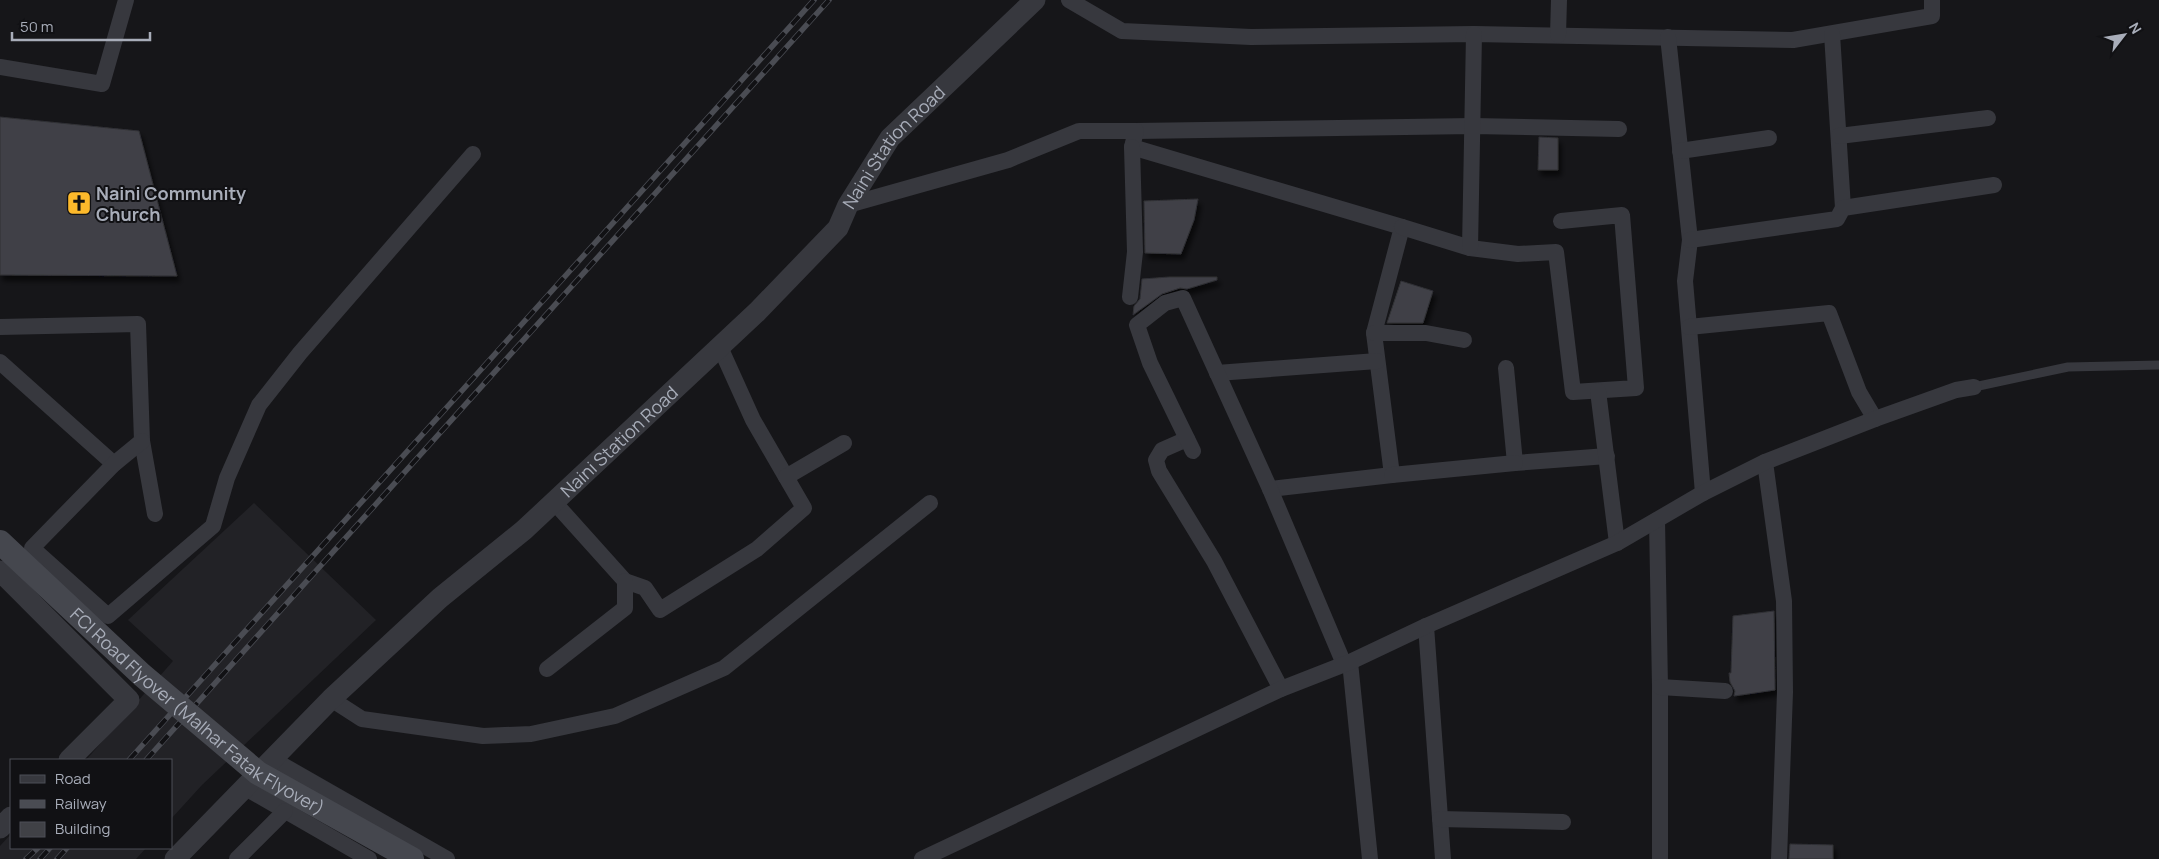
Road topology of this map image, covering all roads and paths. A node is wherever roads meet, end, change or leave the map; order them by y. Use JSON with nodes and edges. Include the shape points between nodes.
{"nodes":[{"id":1,"x":126,"y":0,"type":"edge"},
{"id":2,"x":1035,"y":0,"type":"edge"},
{"id":3,"x":1069,"y":0,"type":"edge"},
{"id":4,"x":1559,"y":0,"type":"edge"},
{"id":5,"x":1932,"y":0,"type":"edge"},
{"id":6,"x":1474,"y":34,"type":"junction"},
{"id":7,"x":1832,"y":34,"type":"junction"},
{"id":8,"x":1558,"y":35,"type":"junction"},
{"id":9,"x":1668,"y":37,"type":"junction"},
{"id":10,"x":0,"y":67,"type":"edge"},
{"id":11,"x":1988,"y":118,"type":"dead end"},
{"id":12,"x":1473,"y":126,"type":"junction"},
{"id":13,"x":1619,"y":129,"type":"dead end"},
{"id":14,"x":1136,"y":131,"type":"junction"},
{"id":15,"x":1838,"y":136,"type":"junction"},
{"id":16,"x":1769,"y":138,"type":"dead end"},
{"id":17,"x":1132,"y":147,"type":"junction"},
{"id":18,"x":1680,"y":150,"type":"junction"},
{"id":19,"x":473,"y":154,"type":"dead end"},
{"id":20,"x":1994,"y":184,"type":"dead end"},
{"id":21,"x":848,"y":205,"type":"junction"},
{"id":22,"x":1843,"y":208,"type":"junction"},
{"id":23,"x":1561,"y":220,"type":"dead end"},
{"id":24,"x":1402,"y":227,"type":"junction"},
{"id":25,"x":1690,"y":240,"type":"junction"},
{"id":26,"x":1470,"y":248,"type":"junction"},
{"id":27,"x":1130,"y":297,"type":"dead end"},
{"id":28,"x":0,"y":327,"type":"edge"},
{"id":29,"x":1689,"y":327,"type":"junction"},
{"id":30,"x":1374,"y":332,"type":"junction"},
{"id":31,"x":1464,"y":340,"type":"dead end"},
{"id":32,"x":720,"y":348,"type":"junction"},
{"id":33,"x":1377,"y":360,"type":"junction"},
{"id":34,"x":0,"y":362,"type":"edge"},
{"id":35,"x":2159,"y":366,"type":"edge"},
{"id":36,"x":1506,"y":368,"type":"dead end"},
{"id":37,"x":1217,"y":373,"type":"junction"},
{"id":38,"x":1974,"y":386,"type":"joint"},
{"id":39,"x":1598,"y":391,"type":"junction"},
{"id":40,"x":1875,"y":419,"type":"junction"},
{"id":41,"x":142,"y":441,"type":"junction"},
{"id":42,"x":844,"y":444,"type":"dead end"},
{"id":43,"x":1607,"y":456,"type":"junction"},
{"id":44,"x":1764,"y":462,"type":"junction"},
{"id":45,"x":1515,"y":463,"type":"junction"},
{"id":46,"x":114,"y":464,"type":"junction"},
{"id":47,"x":1392,"y":475,"type":"junction"},
{"id":48,"x":786,"y":477,"type":"junction"},
{"id":49,"x":1270,"y":490,"type":"junction"},
{"id":50,"x":1703,"y":494,"type":"junction"},
{"id":51,"x":554,"y":502,"type":"junction"},
{"id":52,"x":930,"y":503,"type":"dead end"},
{"id":53,"x":155,"y":514,"type":"dead end"},
{"id":54,"x":1657,"y":520,"type":"junction"},
{"id":55,"x":0,"y":542,"type":"edge"},
{"id":56,"x":1617,"y":543,"type":"junction"},
{"id":57,"x":0,"y":571,"type":"edge"},
{"id":58,"x":624,"y":581,"type":"junction"},
{"id":59,"x":1426,"y":626,"type":"junction"},
{"id":60,"x":1347,"y":663,"type":"junction"},
{"id":61,"x":547,"y":669,"type":"dead end"},
{"id":62,"x":1660,"y":687,"type":"junction"},
{"id":63,"x":1281,"y":689,"type":"junction"},
{"id":64,"x":1725,"y":691,"type":"dead end"},
{"id":65,"x":331,"y":699,"type":"junction"},
{"id":66,"x":70,"y":759,"type":"edge"},
{"id":67,"x":272,"y":759,"type":"junction"},
{"id":68,"x":244,"y":787,"type":"junction"},
{"id":69,"x":284,"y":811,"type":"junction"},
{"id":70,"x":10,"y":818,"type":"edge"},
{"id":71,"x":1440,"y":820,"type":"junction"},
{"id":72,"x":1563,"y":822,"type":"dead end"},
{"id":73,"x":0,"y":828,"type":"edge"},
{"id":74,"x":175,"y":859,"type":"edge"},
{"id":75,"x":237,"y":859,"type":"edge"},
{"id":76,"x":369,"y":859,"type":"edge"},
{"id":77,"x":412,"y":859,"type":"edge"},
{"id":78,"x":447,"y":859,"type":"edge"},
{"id":79,"x":922,"y":859,"type":"edge"},
{"id":80,"x":1370,"y":859,"type":"edge"},
{"id":81,"x":1443,"y":859,"type":"edge"},
{"id":82,"x":1660,"y":859,"type":"edge"},
{"id":83,"x":1779,"y":859,"type":"edge"}],
"edges":[{"from":1,"to":10,"type":"street","via":[[102,84]]},
{"from":2,"to":21,"type":"street","name":"Naini Station Road","via":[[890,138]]},
{"from":3,"to":6,"type":"street","via":[[1122,31],[1250,37]]},
{"from":4,"to":8,"type":"street"},
{"from":5,"to":7,"type":"street","via":[[1932,16]]},
{"from":6,"to":8,"type":"street"},
{"from":6,"to":12,"type":"street"},
{"from":7,"to":9,"type":"street","via":[[1793,40]]},
{"from":7,"to":15,"type":"street"},
{"from":8,"to":9,"type":"street"},
{"from":9,"to":18,"type":"street"},
{"from":11,"to":15,"type":"street"},
{"from":12,"to":13,"type":"street"},
{"from":12,"to":14,"type":"street"},
{"from":12,"to":26,"type":"street"},
{"from":14,"to":17,"type":"street"},
{"from":14,"to":21,"type":"street","via":[[1079,131],[1008,160]]},
{"from":15,"to":22,"type":"street"},
{"from":16,"to":18,"type":"street"},
{"from":17,"to":24,"type":"street"},
{"from":17,"to":27,"type":"street","via":[[1135,252]]},
{"from":18,"to":25,"type":"street"},
{"from":19,"to":46,"type":"street","via":[[300,352],[259,405],[227,478],[213,526],[108,616],[32,548]]},
{"from":20,"to":22,"type":"street"},
{"from":21,"to":32,"type":"street","name":"Naini Station Road","via":[[838,228]]},
{"from":22,"to":25,"type":"street","via":[[1837,219]]},
{"from":23,"to":39,"type":"street","via":[[1622,215],[1636,388]]},
{"from":24,"to":26,"type":"street"},
{"from":24,"to":30,"type":"street"},
{"from":25,"to":29,"type":"street","via":[[1685,281]]},
{"from":26,"to":39,"type":"street","via":[[1518,254],[1556,252],[1573,392]]},
{"from":28,"to":41,"type":"street","via":[[138,324]]},
{"from":29,"to":40,"type":"street","via":[[1829,312],[1859,392]]},
{"from":29,"to":50,"type":"street"},
{"from":30,"to":31,"type":"street","via":[[1426,333]]},
{"from":30,"to":33,"type":"street"},
{"from":32,"to":48,"type":"street","via":[[753,420]]},
{"from":32,"to":51,"type":"street","name":"Naini Station Road"},
{"from":33,"to":37,"type":"street"},
{"from":33,"to":47,"type":"street"},
{"from":34,"to":46,"type":"street"},
{"from":35,"to":38,"type":"lane","via":[[2068,367]]},
{"from":36,"to":45,"type":"street"},
{"from":37,"to":49,"type":"street"},
{"from":37,"to":63,"type":"street","via":[[1183,298],[1164,304],[1137,325],[1150,362],[1190,445],[1162,450],[1156,460],[1159,472],[1214,561]]},
{"from":38,"to":40,"type":"street"},
{"from":39,"to":43,"type":"street"},
{"from":40,"to":44,"type":"street"},
{"from":41,"to":46,"type":"street"},
{"from":41,"to":53,"type":"street"},
{"from":42,"to":48,"type":"street"},
{"from":43,"to":45,"type":"street"},
{"from":43,"to":56,"type":"street"},
{"from":44,"to":50,"type":"street"},
{"from":44,"to":83,"type":"street","via":[[1784,609],[1786,692]]},
{"from":45,"to":47,"type":"street"},
{"from":47,"to":49,"type":"street"},
{"from":48,"to":58,"type":"street","via":[[804,508],[757,549],[709,580],[660,610],[645,588]]},
{"from":49,"to":60,"type":"street"},
{"from":50,"to":54,"type":"street"},
{"from":51,"to":58,"type":"street"},
{"from":51,"to":65,"type":"street","name":"Naini Station Road","via":[[440,598]]},
{"from":52,"to":65,"type":"street","via":[[724,668],[615,716],[531,734],[483,736],[362,719]]},
{"from":54,"to":56,"type":"street"},
{"from":54,"to":62,"type":"street"},
{"from":55,"to":77,"type":"main road","name":"FCI Road Flyover (Malhar Fatak Flyover)","bridge":true,"via":[[142,675],[258,773]]},
{"from":56,"to":59,"type":"street"},
{"from":57,"to":66,"type":"street","via":[[130,700]]},
{"from":58,"to":61,"type":"street","via":[[625,608]]},
{"from":59,"to":60,"type":"street"},
{"from":59,"to":71,"type":"street"},
{"from":60,"to":63,"type":"street"},
{"from":60,"to":80,"type":"street"},
{"from":62,"to":64,"type":"street"},
{"from":62,"to":82,"type":"street"},
{"from":63,"to":79,"type":"street"},
{"from":65,"to":67,"type":"street","name":"Naini Station Road"},
{"from":67,"to":68,"type":"street","name":"Naini Station Road"},
{"from":67,"to":78,"type":"street"},
{"from":68,"to":69,"type":"street"},
{"from":68,"to":74,"type":"street","name":"Naini Station Road"},
{"from":69,"to":75,"type":"street"},
{"from":69,"to":76,"type":"street"},
{"from":70,"to":73,"type":"street"},
{"from":71,"to":72,"type":"street"},
{"from":71,"to":81,"type":"street"}]}
